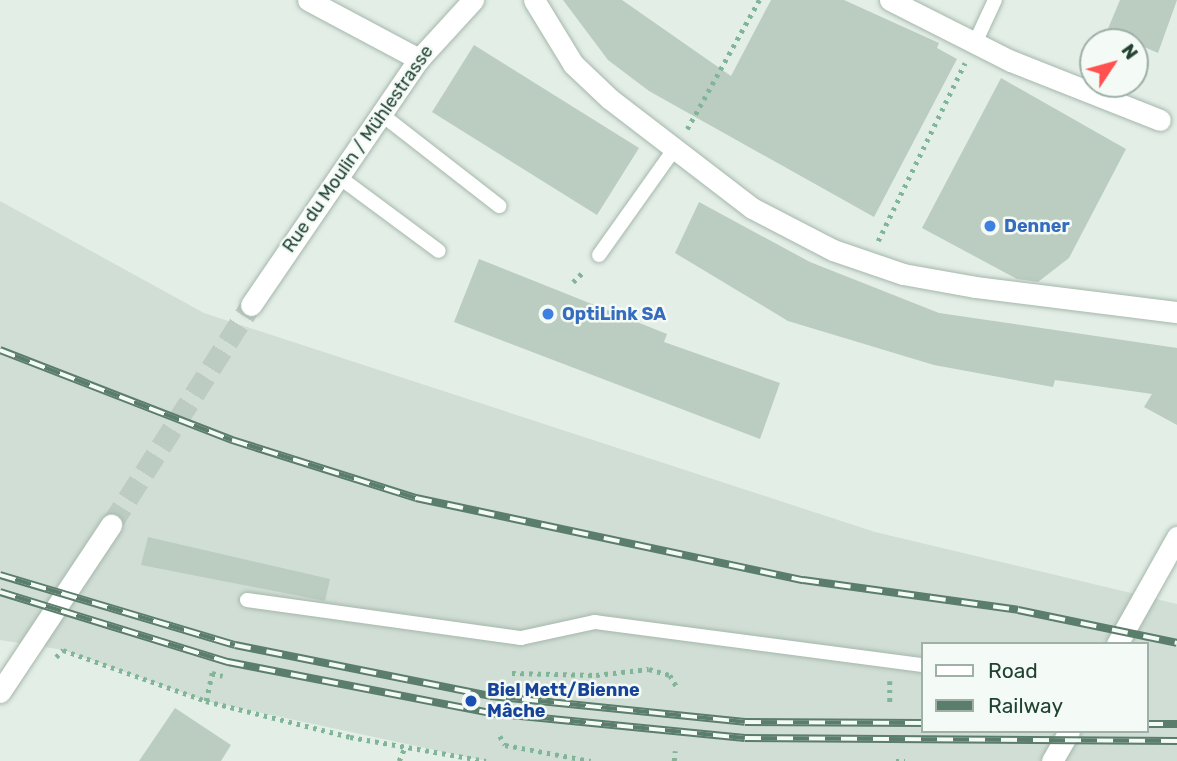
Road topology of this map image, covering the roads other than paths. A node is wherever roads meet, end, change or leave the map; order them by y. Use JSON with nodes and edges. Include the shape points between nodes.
{"nodes":[{"id":1,"x":308,"y":0,"type":"edge"},
{"id":2,"x":473,"y":0,"type":"edge"},
{"id":3,"x":534,"y":0,"type":"edge"},
{"id":4,"x":890,"y":0,"type":"edge"},
{"id":5,"x":995,"y":0,"type":"edge"},
{"id":6,"x":975,"y":43,"type":"junction"},
{"id":7,"x":419,"y":59,"type":"junction"},
{"id":8,"x":380,"y":114,"type":"junction"},
{"id":9,"x":1160,"y":120,"type":"dead end"},
{"id":10,"x":673,"y":151,"type":"junction"},
{"id":11,"x":339,"y":177,"type":"junction"},
{"id":12,"x":499,"y":206,"type":"dead end"},
{"id":13,"x":439,"y":251,"type":"dead end"},
{"id":14,"x":599,"y":255,"type":"dead end"},
{"id":15,"x":251,"y":305,"type":"tunnel mouth"},
{"id":16,"x":1177,"y":312,"type":"edge"},
{"id":17,"x":111,"y":525,"type":"tunnel mouth"},
{"id":18,"x":1177,"y":537,"type":"edge"},
{"id":19,"x":247,"y":600,"type":"dead end"},
{"id":20,"x":1118,"y":642,"type":"edge"},
{"id":21,"x":922,"y":665,"type":"edge"},
{"id":22,"x":0,"y":692,"type":"edge"},
{"id":23,"x":1068,"y":733,"type":"edge"},
{"id":24,"x":1052,"y":761,"type":"edge"}],
"edges":[{"from":1,"to":7,"type":"street"},
{"from":2,"to":7,"type":"street","name":"Rue du Moulin / Mühlestrasse"},
{"from":3,"to":10,"type":"street","via":[[573,64]]},
{"from":4,"to":6,"type":"street"},
{"from":5,"to":6,"type":"lane"},
{"from":6,"to":9,"type":"street"},
{"from":7,"to":8,"type":"street","name":"Rue du Moulin / Mühlestrasse"},
{"from":8,"to":11,"type":"street","name":"Rue du Moulin / Mühlestrasse"},
{"from":8,"to":12,"type":"lane"},
{"from":10,"to":14,"type":"lane"},
{"from":10,"to":16,"type":"street","via":[[752,208],[833,250],[903,274],[1038,299]]},
{"from":11,"to":13,"type":"lane"},
{"from":11,"to":15,"type":"street","name":"Rue du Moulin / Mühlestrasse"},
{"from":17,"to":22,"type":"street"},
{"from":18,"to":20,"type":"street"},
{"from":19,"to":21,"type":"lane","via":[[522,638],[595,622]]},
{"from":23,"to":24,"type":"street"}]}
